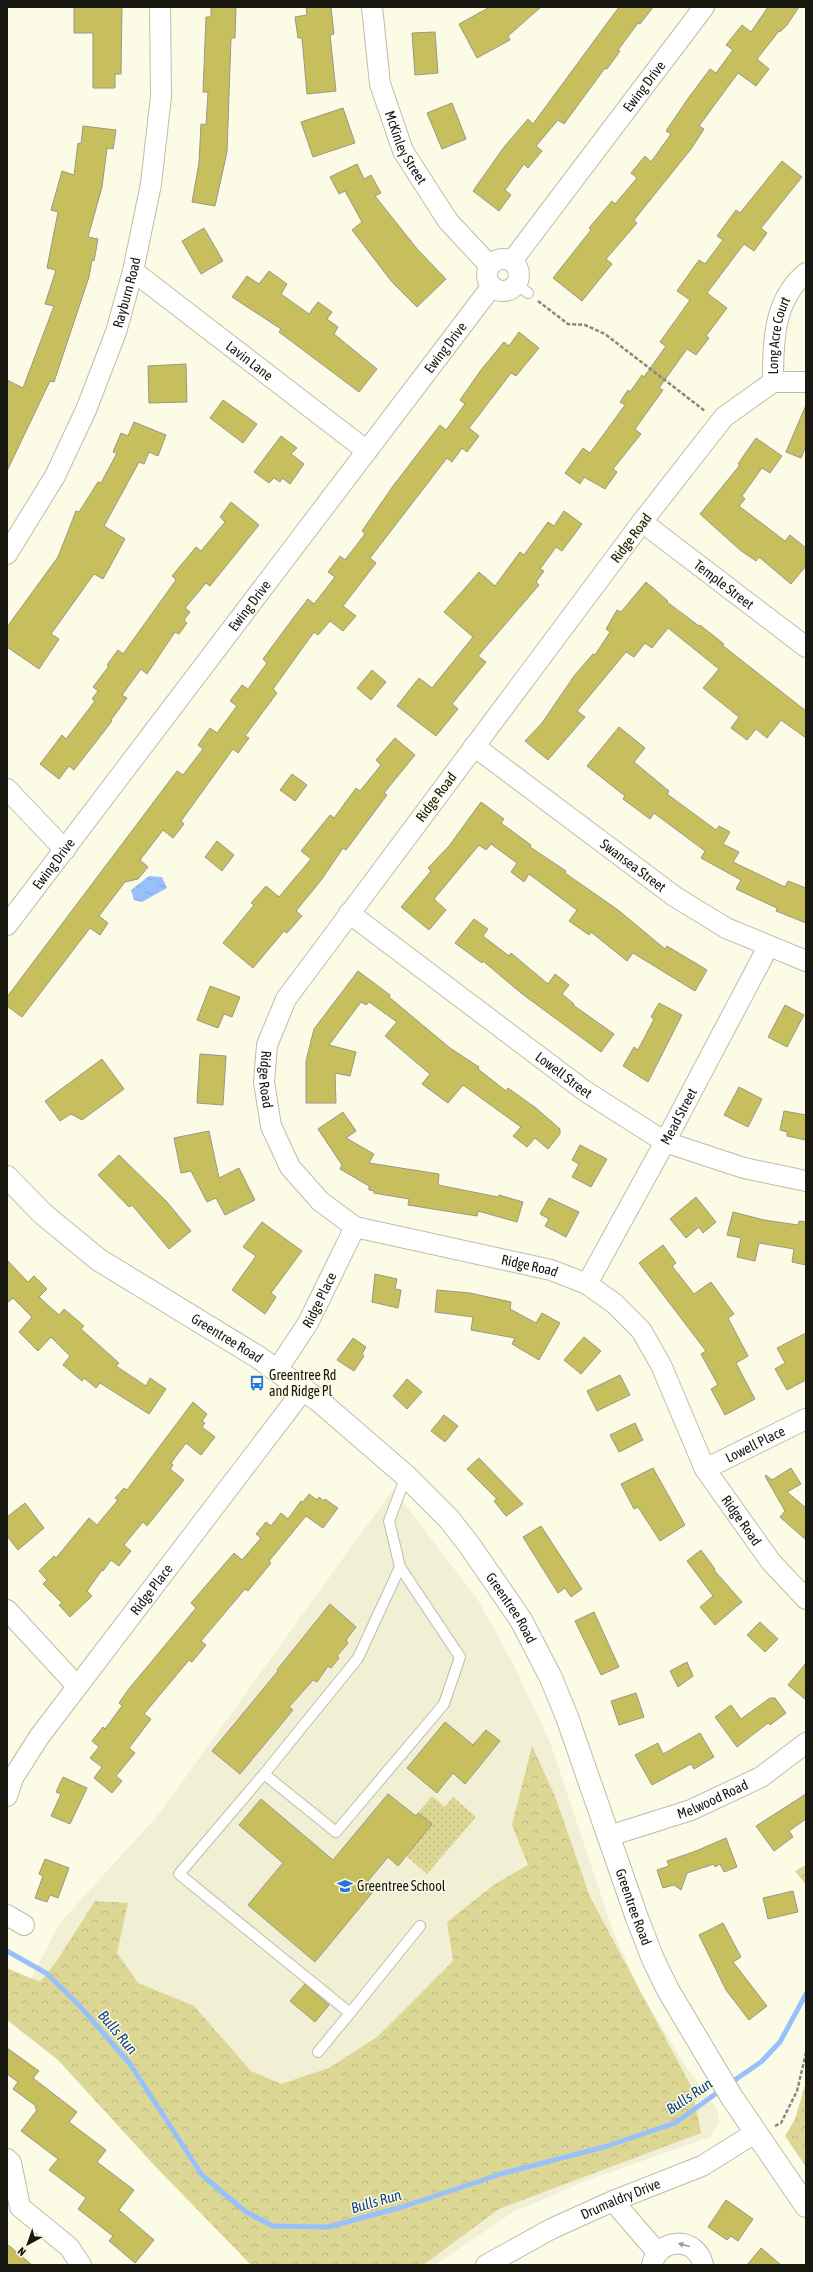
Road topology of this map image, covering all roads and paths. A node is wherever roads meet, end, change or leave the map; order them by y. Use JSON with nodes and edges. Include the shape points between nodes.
{"nodes":[{"id":1,"x":160,"y":7,"type":"edge"},
{"id":2,"x":704,"y":7,"type":"edge"},
{"id":3,"x":374,"y":8,"type":"edge"},
{"id":4,"x":512,"y":261,"type":"junction"},
{"id":5,"x":489,"y":265,"type":"junction"},
{"id":6,"x":133,"y":271,"type":"junction"},
{"id":7,"x":806,"y":273,"type":"edge"},
{"id":8,"x":492,"y":286,"type":"junction"},
{"id":9,"x":522,"y":288,"type":"junction"},
{"id":10,"x":773,"y":382,"type":"junction"},
{"id":11,"x":806,"y":382,"type":"edge"},
{"id":12,"x":720,"y":423,"type":"junction"},
{"id":13,"x":367,"y":450,"type":"junction"},
{"id":14,"x":642,"y":522,"type":"junction"},
{"id":15,"x":7,"y":554,"type":"edge"},
{"id":16,"x":806,"y":647,"type":"edge"},
{"id":17,"x":474,"y":746,"type":"junction"},
{"id":18,"x":7,"y":789,"type":"edge"},
{"id":19,"x":65,"y":850,"type":"junction"},
{"id":20,"x":349,"y":913,"type":"junction"},
{"id":21,"x":7,"y":925,"type":"edge"},
{"id":22,"x":768,"y":946,"type":"junction"},
{"id":23,"x":806,"y":961,"type":"edge"},
{"id":24,"x":665,"y":1142,"type":"junction"},
{"id":25,"x":7,"y":1177,"type":"edge"},
{"id":26,"x":806,"y":1181,"type":"edge"},
{"id":27,"x":355,"y":1227,"type":"junction"},
{"id":28,"x":587,"y":1284,"type":"junction"},
{"id":29,"x":277,"y":1370,"type":"junction"},
{"id":30,"x":304,"y":1389,"type":"junction"},
{"id":31,"x":806,"y":1419,"type":"edge"},
{"id":32,"x":705,"y":1469,"type":"junction"},
{"id":33,"x":406,"y":1476,"type":"junction"},
{"id":34,"x":400,"y":1567,"type":"junction"},
{"id":35,"x":806,"y":1599,"type":"edge"},
{"id":36,"x":7,"y":1610,"type":"edge"},
{"id":37,"x":77,"y":1686,"type":"junction"},
{"id":38,"x":806,"y":1743,"type":"edge"},
{"id":39,"x":264,"y":1774,"type":"junction"},
{"id":40,"x":7,"y":1796,"type":"edge"},
{"id":41,"x":609,"y":1836,"type":"junction"},
{"id":42,"x":420,"y":1926,"type":"dead end"},
{"id":43,"x":350,"y":2013,"type":"junction"},
{"id":44,"x":318,"y":2052,"type":"dead end"},
{"id":45,"x":806,"y":2053,"type":"edge"},
{"id":46,"x":755,"y":2133,"type":"junction"},
{"id":47,"x":7,"y":2159,"type":"edge"},
{"id":48,"x":613,"y":2201,"type":"junction"},
{"id":49,"x":806,"y":2206,"type":"edge"},
{"id":50,"x":13,"y":2207,"type":"edge"},
{"id":51,"x":655,"y":2259,"type":"edge"},
{"id":52,"x":81,"y":2265,"type":"edge"},
{"id":53,"x":486,"y":2265,"type":"edge"},
{"id":54,"x":703,"y":2265,"type":"edge"}],
"edges":[{"from":1,"to":6,"type":"street","name":"Rayburn Road","via":[[162,96],[151,184]]},
{"from":2,"to":4,"type":"street","name":"Ewing Drive"},
{"from":3,"to":5,"type":"street","name":"McKinley Street","via":[[380,84],[404,152],[448,221]]},
{"from":4,"to":5,"type":"street","via":[[502,258]]},
{"from":4,"to":9,"type":"street","via":[[518,271]]},
{"from":5,"to":8,"type":"street","via":[[487,278]]},
{"from":6,"to":13,"type":"street","name":"Lavin Lane"},
{"from":6,"to":15,"type":"street","name":"Rayburn Road","via":[[116,332],[86,410],[55,476]]},
{"from":7,"to":10,"type":"street","name":"Long Acre Court","via":[[789,295],[777,319],[773,337]]},
{"from":8,"to":9,"type":"street","via":[[504,291]]},
{"from":8,"to":13,"type":"street","name":"Ewing Drive"},
{"from":9,"to":12,"type":"path","via":[[568,324],[585,325],[605,334]]},
{"from":10,"to":11,"type":"street"},
{"from":10,"to":12,"type":"street","name":"Ridge Road","via":[[724,417]]},
{"from":12,"to":14,"type":"street","name":"Ridge Road"},
{"from":13,"to":19,"type":"street","name":"Ewing Drive"},
{"from":14,"to":16,"type":"street","name":"Temple Street"},
{"from":14,"to":17,"type":"street","name":"Ridge Road"},
{"from":17,"to":20,"type":"street","name":"Ridge Road"},
{"from":17,"to":22,"type":"street","name":"Swansea Street","via":[[674,896],[726,928]]},
{"from":18,"to":19,"type":"street"},
{"from":19,"to":21,"type":"street","name":"Ewing Drive"},
{"from":20,"to":24,"type":"street","name":"Lowell Street","via":[[585,1091]]},
{"from":20,"to":27,"type":"street","name":"Ridge Road","via":[[286,999],[267,1044],[264,1082],[271,1126],[290,1167],[320,1201]]},
{"from":22,"to":23,"type":"street","name":"Swansea Street"},
{"from":22,"to":24,"type":"street","name":"Mead Street"},
{"from":24,"to":26,"type":"street","name":"Lowell Street","via":[[744,1168]]},
{"from":24,"to":28,"type":"street","name":"Mead Street"},
{"from":25,"to":29,"type":"street","name":"Greentree Road","via":[[43,1214],[100,1260]]},
{"from":27,"to":28,"type":"street","name":"Ridge Road","via":[[551,1270]]},
{"from":27,"to":29,"type":"street","name":"Ridge Place","via":[[308,1323]]},
{"from":28,"to":32,"type":"street","name":"Ridge Road","via":[[615,1304],[641,1330],[661,1365]]},
{"from":29,"to":30,"type":"street","name":"Greentree Road"},
{"from":30,"to":33,"type":"street","name":"Greentree Road"},
{"from":30,"to":37,"type":"street","name":"Ridge Place"},
{"from":31,"to":32,"type":"street","name":"Lowell Place"},
{"from":32,"to":35,"type":"street","name":"Ridge Road","via":[[771,1562]]},
{"from":33,"to":34,"type":"lane","via":[[389,1521]]},
{"from":33,"to":41,"type":"street","name":"Greentree Road","via":[[449,1519],[489,1571],[521,1620],[551,1678]]},
{"from":34,"to":39,"type":"lane","via":[[358,1658]]},
{"from":34,"to":39,"type":"lane","via":[[460,1657],[444,1704],[336,1832]]},
{"from":36,"to":37,"type":"street"},
{"from":37,"to":40,"type":"street","name":"Ridge Place","via":[[39,1737],[13,1778]]},
{"from":38,"to":41,"type":"street","name":"Melwood Road","via":[[761,1777],[691,1810]]},
{"from":39,"to":43,"type":"lane","via":[[180,1874]]},
{"from":41,"to":46,"type":"street","name":"Greentree Road","via":[[653,1959],[668,1990]]},
{"from":42,"to":43,"type":"lane"},
{"from":43,"to":44,"type":"lane"},
{"from":45,"to":46,"type":"path","via":[[797,2091],[781,2123]]},
{"from":46,"to":48,"type":"street","name":"Drumaldry Drive","via":[[702,2166]]},
{"from":46,"to":49,"type":"street","name":"Greentree Road"},
{"from":47,"to":50,"type":"street","via":[[11,2164]]},
{"from":48,"to":51,"type":"street"},
{"from":48,"to":53,"type":"street","name":"Drumaldry Drive","via":[[551,2230]]},
{"from":50,"to":52,"type":"street","via":[[69,2247]]},
{"from":54,"to":51,"type":"street","one_way":true,"via":[[700,2256],[688,2245],[671,2244]]}]}
